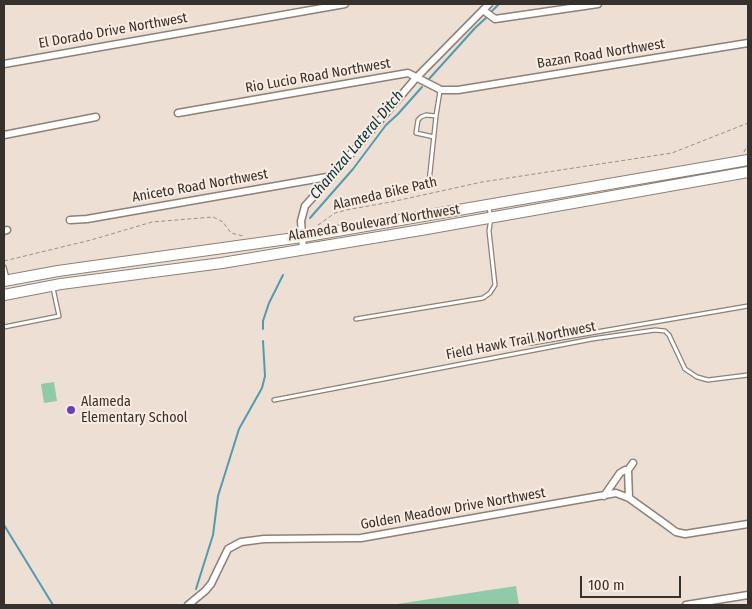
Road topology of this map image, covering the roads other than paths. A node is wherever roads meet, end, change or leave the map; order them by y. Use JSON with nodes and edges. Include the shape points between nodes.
{"nodes":[{"id":1,"x":345,"y":4,"type":"edge"},
{"id":2,"x":489,"y":4,"type":"edge"},
{"id":3,"x":598,"y":4,"type":"edge"},
{"id":4,"x":483,"y":10,"type":"junction"},
{"id":5,"x":748,"y":43,"type":"edge"},
{"id":6,"x":4,"y":64,"type":"edge"},
{"id":7,"x":416,"y":78,"type":"junction"},
{"id":8,"x":441,"y":90,"type":"junction"},
{"id":9,"x":458,"y":90,"type":"joint"},
{"id":10,"x":178,"y":113,"type":"dead end"},
{"id":11,"x":436,"y":116,"type":"junction"},
{"id":12,"x":96,"y":117,"type":"dead end"},
{"id":13,"x":4,"y":135,"type":"edge"},
{"id":14,"x":434,"y":137,"type":"junction"},
{"id":15,"x":748,"y":160,"type":"edge"},
{"id":16,"x":748,"y":172,"type":"edge"},
{"id":17,"x":333,"y":176,"type":"junction"},
{"id":18,"x":429,"y":182,"type":"dead end"},
{"id":19,"x":488,"y":205,"type":"junction"},
{"id":20,"x":491,"y":218,"type":"junction"},
{"id":21,"x":70,"y":220,"type":"dead end"},
{"id":22,"x":302,"y":237,"type":"junction"},
{"id":23,"x":303,"y":249,"type":"junction"},
{"id":24,"x":4,"y":267,"type":"edge"},
{"id":25,"x":6,"y":281,"type":"edge"},
{"id":26,"x":53,"y":286,"type":"junction"},
{"id":27,"x":4,"y":295,"type":"edge"},
{"id":28,"x":748,"y":306,"type":"edge"},
{"id":29,"x":356,"y":319,"type":"dead end"},
{"id":30,"x":4,"y":327,"type":"edge"},
{"id":31,"x":522,"y":343,"type":"dead end"},
{"id":32,"x":748,"y":375,"type":"edge"},
{"id":33,"x":274,"y":400,"type":"dead end"},
{"id":34,"x":634,"y":463,"type":"dead end"},
{"id":35,"x":628,"y":470,"type":"junction"},
{"id":36,"x":604,"y":496,"type":"junction"},
{"id":37,"x":630,"y":498,"type":"junction"},
{"id":38,"x":748,"y":524,"type":"edge"},
{"id":39,"x":748,"y":595,"type":"edge"},
{"id":40,"x":196,"y":602,"type":"edge"},
{"id":41,"x":188,"y":605,"type":"edge"},
{"id":42,"x":686,"y":605,"type":"edge"}],
"edges":[{"from":1,"to":6,"type":"street","name":"El Dorado Drive Northwest"},
{"from":2,"to":4,"type":"street"},
{"from":3,"to":4,"type":"street","via":[[495,19]]},
{"from":4,"to":7,"type":"street"},
{"from":5,"to":9,"type":"street","name":"Bazan Road Northwest"},
{"from":7,"to":8,"type":"street","name":"Rio Lucio Road Northwest"},
{"from":7,"to":10,"type":"street","name":"Rio Lucio Road Northwest","via":[[408,73]]},
{"from":7,"to":17,"type":"street"},
{"from":8,"to":9,"type":"street","name":"Rio Lucio Road Northwest"},
{"from":8,"to":11,"type":"lane"},
{"from":11,"to":14,"type":"lane"},
{"from":11,"to":14,"type":"lane","via":[[421,116],[416,133]]},
{"from":12,"to":13,"type":"street"},
{"from":14,"to":18,"type":"lane"},
{"from":15,"to":19,"type":"main road","name":"Alameda Boulevard Northwest"},
{"from":16,"to":20,"type":"main road","name":"Alameda Boulevard Northwest"},
{"from":17,"to":21,"type":"street","name":"Aniceto Road Northwest"},
{"from":17,"to":22,"type":"street","via":[[305,206],[301,220]]},
{"from":19,"to":20,"type":"lane"},
{"from":19,"to":22,"type":"main road","name":"Alameda Boulevard Northwest"},
{"from":20,"to":23,"type":"main road","name":"Alameda Boulevard Northwest"},
{"from":20,"to":29,"type":"lane","via":[[489,230],[495,284],[487,295]]},
{"from":22,"to":23,"type":"street"},
{"from":22,"to":25,"type":"main road","name":"Alameda Boulevard Northwest"},
{"from":23,"to":26,"type":"main road","name":"Alameda Boulevard Northwest"},
{"from":24,"to":25,"type":"lane"},
{"from":26,"to":27,"type":"main road","name":"Alameda Boulevard Northwest"},
{"from":26,"to":30,"type":"lane","via":[[59,316]]},
{"from":28,"to":31,"type":"lane","via":[[532,344]]},
{"from":32,"to":33,"type":"lane","name":"Field Hawk Trail Northwest","via":[[708,380],[697,377],[685,369],[669,335],[656,330],[592,339]]},
{"from":34,"to":35,"type":"street"},
{"from":35,"to":36,"type":"street","via":[[620,473]]},
{"from":35,"to":37,"type":"street"},
{"from":36,"to":37,"type":"street","name":"Golden Meadow Drive Northwest","via":[[616,493]]},
{"from":36,"to":40,"type":"street","name":"Golden Meadow Drive Northwest","via":[[362,538],[273,538],[241,542],[228,549],[216,576]]},
{"from":37,"to":38,"type":"street","via":[[676,532],[685,534]]},
{"from":39,"to":42,"type":"street"},
{"from":40,"to":41,"type":"street","name":"Golden Meadow Drive Northwest"}]}
